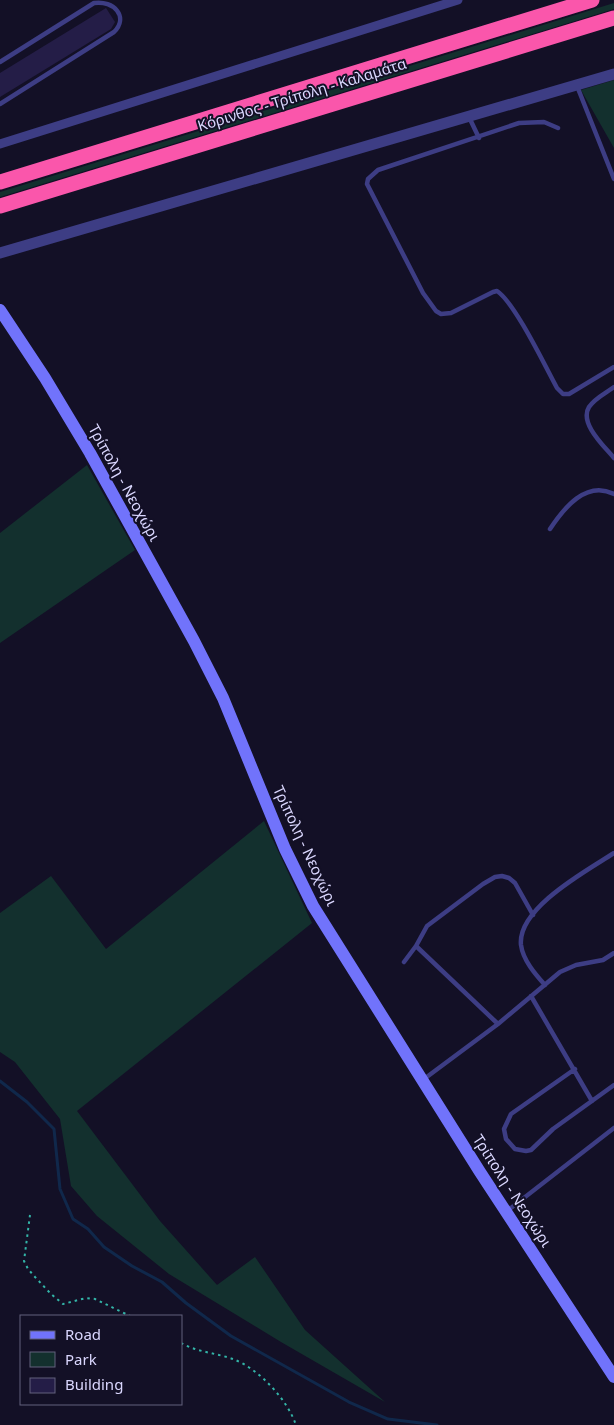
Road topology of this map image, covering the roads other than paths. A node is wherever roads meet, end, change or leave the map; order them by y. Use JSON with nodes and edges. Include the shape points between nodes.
{"nodes":[{"id":1,"x":458,"y":0,"type":"edge"},
{"id":2,"x":592,"y":0,"type":"edge"},
{"id":3,"x":614,"y":18,"type":"edge"},
{"id":4,"x":0,"y":62,"type":"edge"},
{"id":5,"x":614,"y":74,"type":"edge"},
{"id":6,"x":577,"y":86,"type":"junction"},
{"id":7,"x":0,"y":104,"type":"edge"},
{"id":8,"x":469,"y":117,"type":"junction"},
{"id":9,"x":558,"y":128,"type":"dead end"},
{"id":10,"x":478,"y":138,"type":"junction"},
{"id":11,"x":0,"y":144,"type":"edge"},
{"id":12,"x":614,"y":179,"type":"edge"},
{"id":13,"x":0,"y":182,"type":"edge"},
{"id":14,"x":0,"y":206,"type":"edge"},
{"id":15,"x":0,"y":253,"type":"edge"},
{"id":16,"x":0,"y":310,"type":"edge"},
{"id":17,"x":614,"y":367,"type":"edge"},
{"id":18,"x":614,"y":387,"type":"edge"},
{"id":19,"x":614,"y":458,"type":"edge"},
{"id":20,"x":614,"y":494,"type":"edge"},
{"id":21,"x":550,"y":529,"type":"dead end"},
{"id":22,"x":614,"y":852,"type":"edge"},
{"id":23,"x":533,"y":915,"type":"junction"},
{"id":24,"x":416,"y":946,"type":"junction"},
{"id":25,"x":614,"y":953,"type":"edge"},
{"id":26,"x":404,"y":962,"type":"dead end"},
{"id":27,"x":545,"y":985,"type":"junction"},
{"id":28,"x":531,"y":996,"type":"junction"},
{"id":29,"x":498,"y":1024,"type":"junction"},
{"id":30,"x":575,"y":1069,"type":"junction"},
{"id":31,"x":422,"y":1080,"type":"junction"},
{"id":32,"x":614,"y":1085,"type":"edge"},
{"id":33,"x":592,"y":1100,"type":"junction"},
{"id":34,"x":614,"y":1128,"type":"edge"},
{"id":35,"x":506,"y":1211,"type":"junction"},
{"id":36,"x":614,"y":1378,"type":"edge"}],
"edges":[{"from":1,"to":11,"type":"street"},
{"from":2,"to":13,"type":"highway","name":"Κόρινθος - Τρίπολη - Καλαμάτα"},
{"from":3,"to":14,"type":"highway","name":"Κόρινθος - Τρίπολη - Καλαμάτα"},
{"from":4,"to":7,"type":"lane","via":[[98,1],[108,1],[119,12],[119,25],[114,32]]},
{"from":5,"to":6,"type":"street"},
{"from":6,"to":8,"type":"street"},
{"from":6,"to":12,"type":"lane"},
{"from":8,"to":10,"type":"lane"},
{"from":8,"to":15,"type":"street"},
{"from":9,"to":10,"type":"lane","via":[[544,122],[527,122]]},
{"from":10,"to":17,"type":"lane","via":[[378,170],[368,179],[367,184],[423,293],[436,311],[446,314],[497,291],[515,314],[563,394],[569,394]]},
{"from":16,"to":31,"type":"main road","name":"Τρίπολη - Νεοχώρι","via":[[90,453],[205,663],[313,906]]},
{"from":18,"to":19,"type":"lane","via":[[594,401],[586,415],[596,436]]},
{"from":20,"to":21,"type":"lane","via":[[597,489],[582,494],[560,514]]},
{"from":22,"to":23,"type":"lane","via":[[547,898]]},
{"from":23,"to":24,"type":"lane","via":[[515,884],[509,878],[495,877],[427,926]]},
{"from":23,"to":27,"type":"lane","via":[[521,943],[528,963]]},
{"from":24,"to":26,"type":"lane"},
{"from":24,"to":29,"type":"lane"},
{"from":25,"to":27,"type":"lane","via":[[603,960],[560,972]]},
{"from":27,"to":28,"type":"lane"},
{"from":28,"to":29,"type":"lane"},
{"from":28,"to":30,"type":"lane"},
{"from":29,"to":31,"type":"lane"},
{"from":30,"to":33,"type":"lane"},
{"from":30,"to":33,"type":"lane","via":[[511,1114],[504,1129],[506,1139],[515,1149],[531,1150]]},
{"from":31,"to":35,"type":"main road","name":"Τρίπολη - Νεοχώρι"},
{"from":32,"to":33,"type":"lane"},
{"from":34,"to":35,"type":"lane"},
{"from":35,"to":36,"type":"main road","name":"Τρίπολη - Νεοχώρι"}]}
